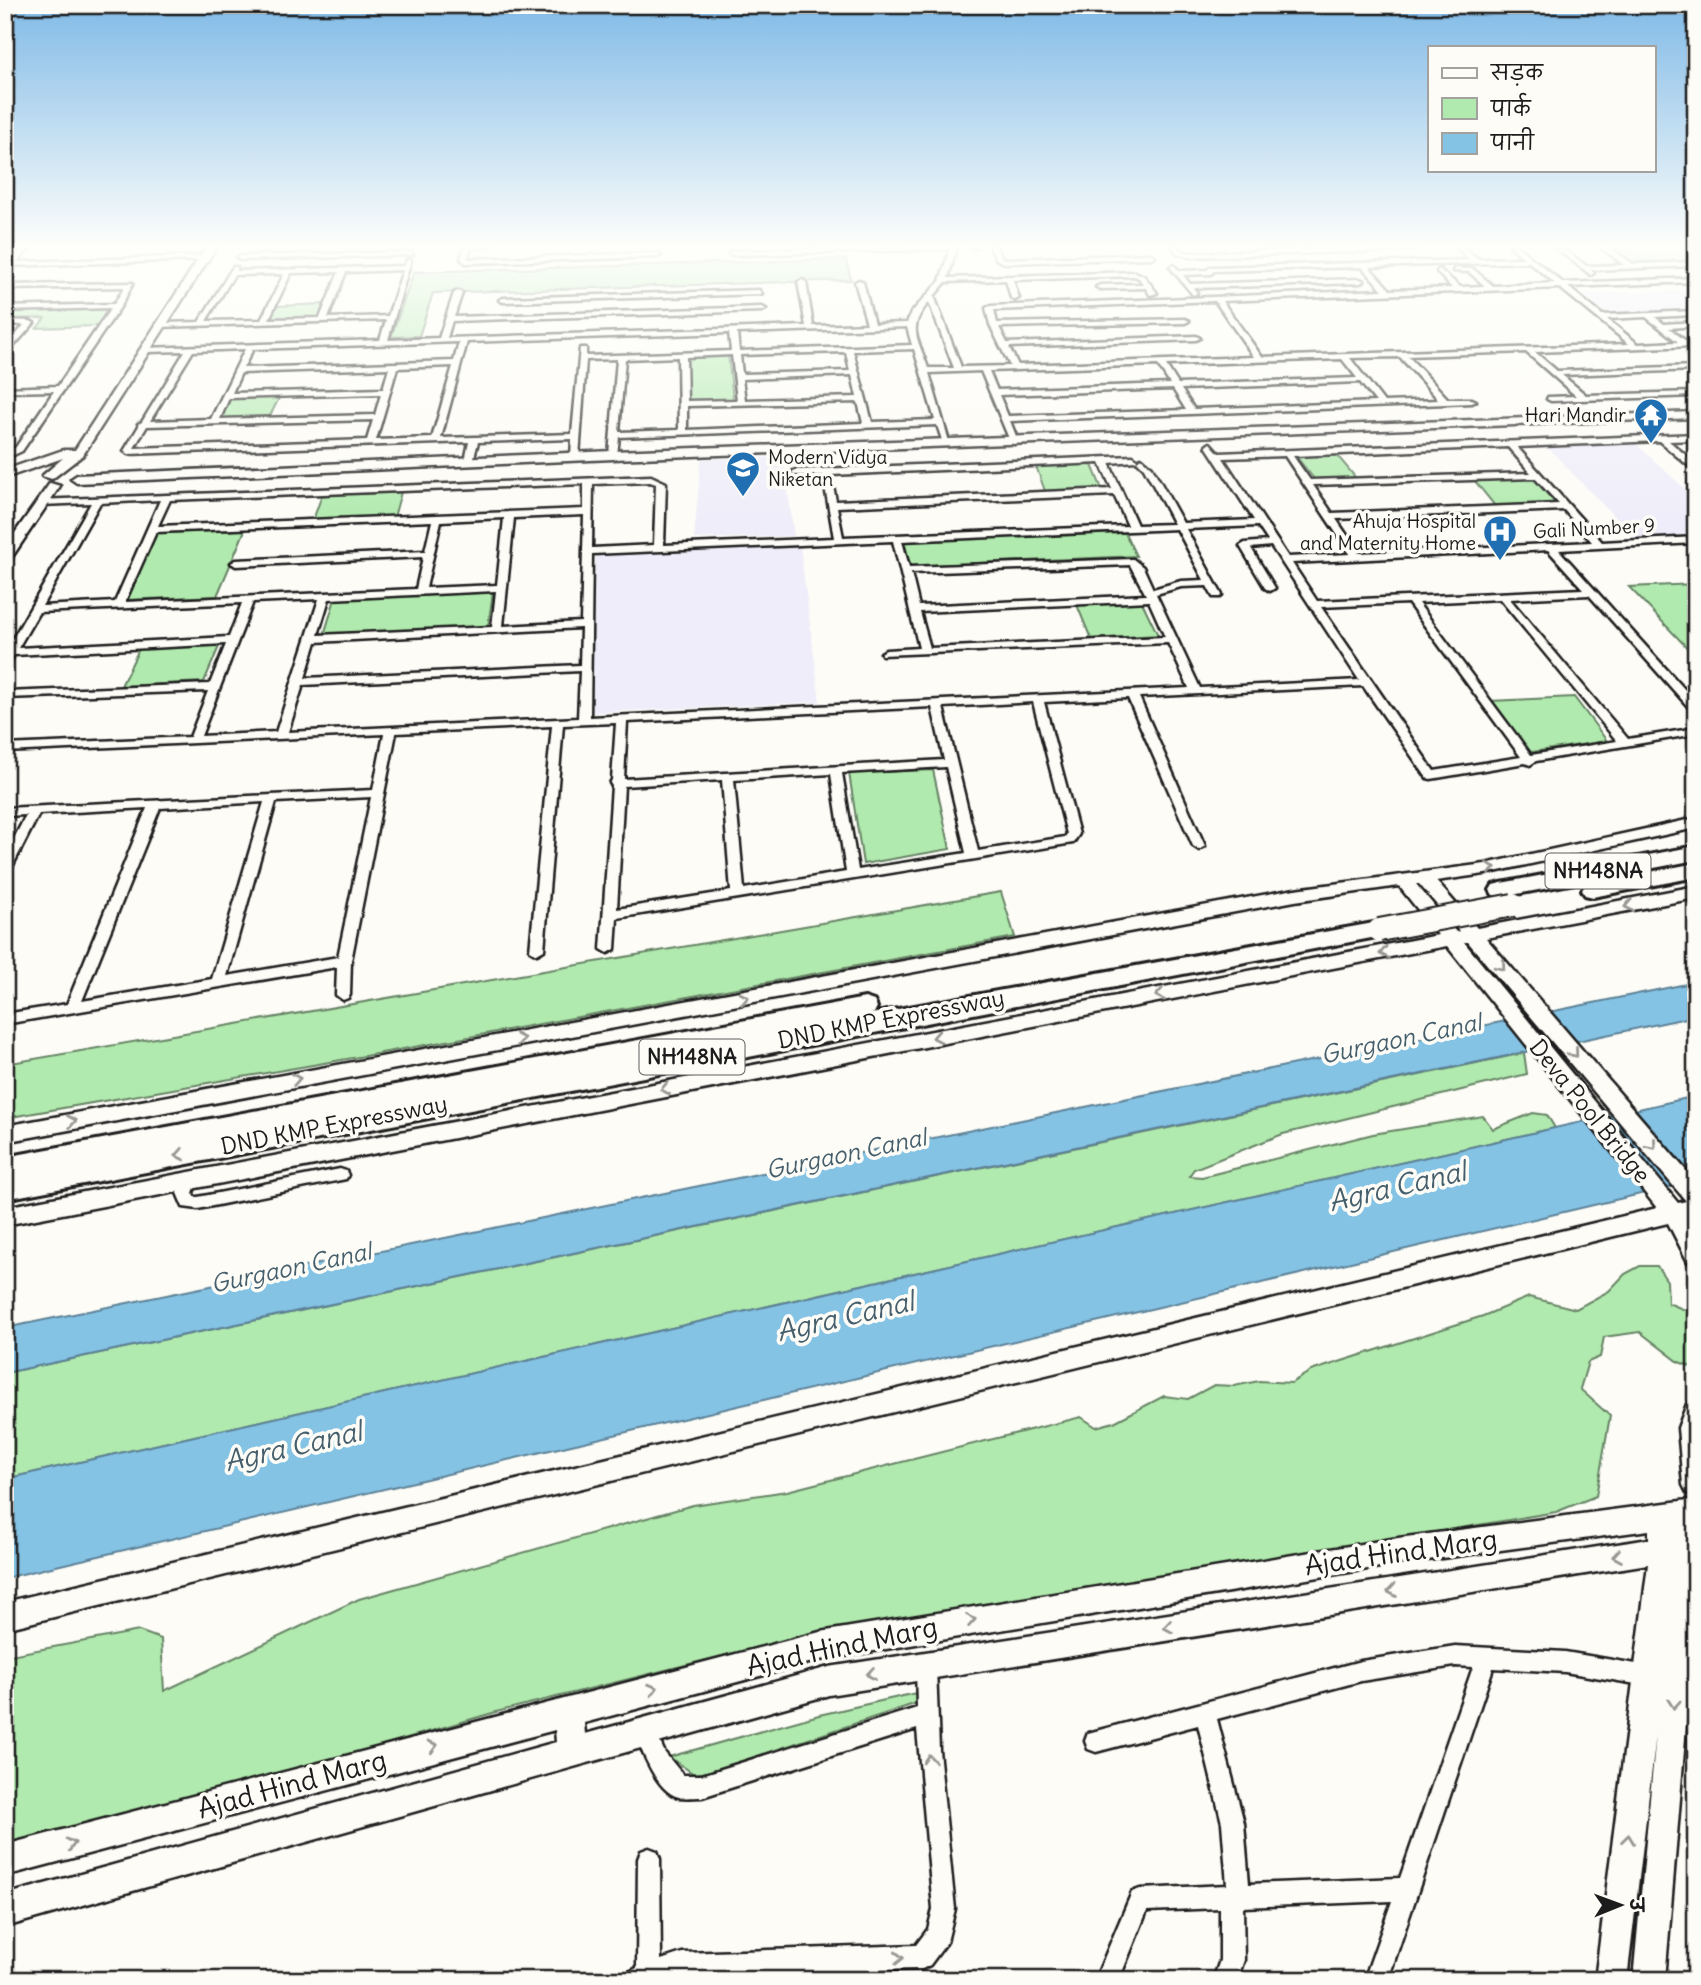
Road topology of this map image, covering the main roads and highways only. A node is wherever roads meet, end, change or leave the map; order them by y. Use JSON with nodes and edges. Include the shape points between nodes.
{"nodes":[{"id":1,"x":1696,"y":853,"type":"edge"},
{"id":2,"x":1696,"y":870,"type":"edge"},
{"id":3,"x":1373,"y":922,"type":"junction"},
{"id":4,"x":5,"y":1168,"type":"edge"},
{"id":5,"x":5,"y":1188,"type":"edge"}],
"edges":[{"from":1,"to":3,"type":"highway","name":"DND KMP Expressway","number":"NH148NA"},
{"from":2,"to":3,"type":"highway","name":"DND KMP Expressway","number":"NH148NA","bridge":true},
{"from":3,"to":4,"type":"highway","name":"DND KMP Expressway","number":"NH148NA"},
{"from":3,"to":5,"type":"highway","name":"DND KMP Expressway","number":"NH148NA","one_way":true,"via":[[1008,997]]}]}
